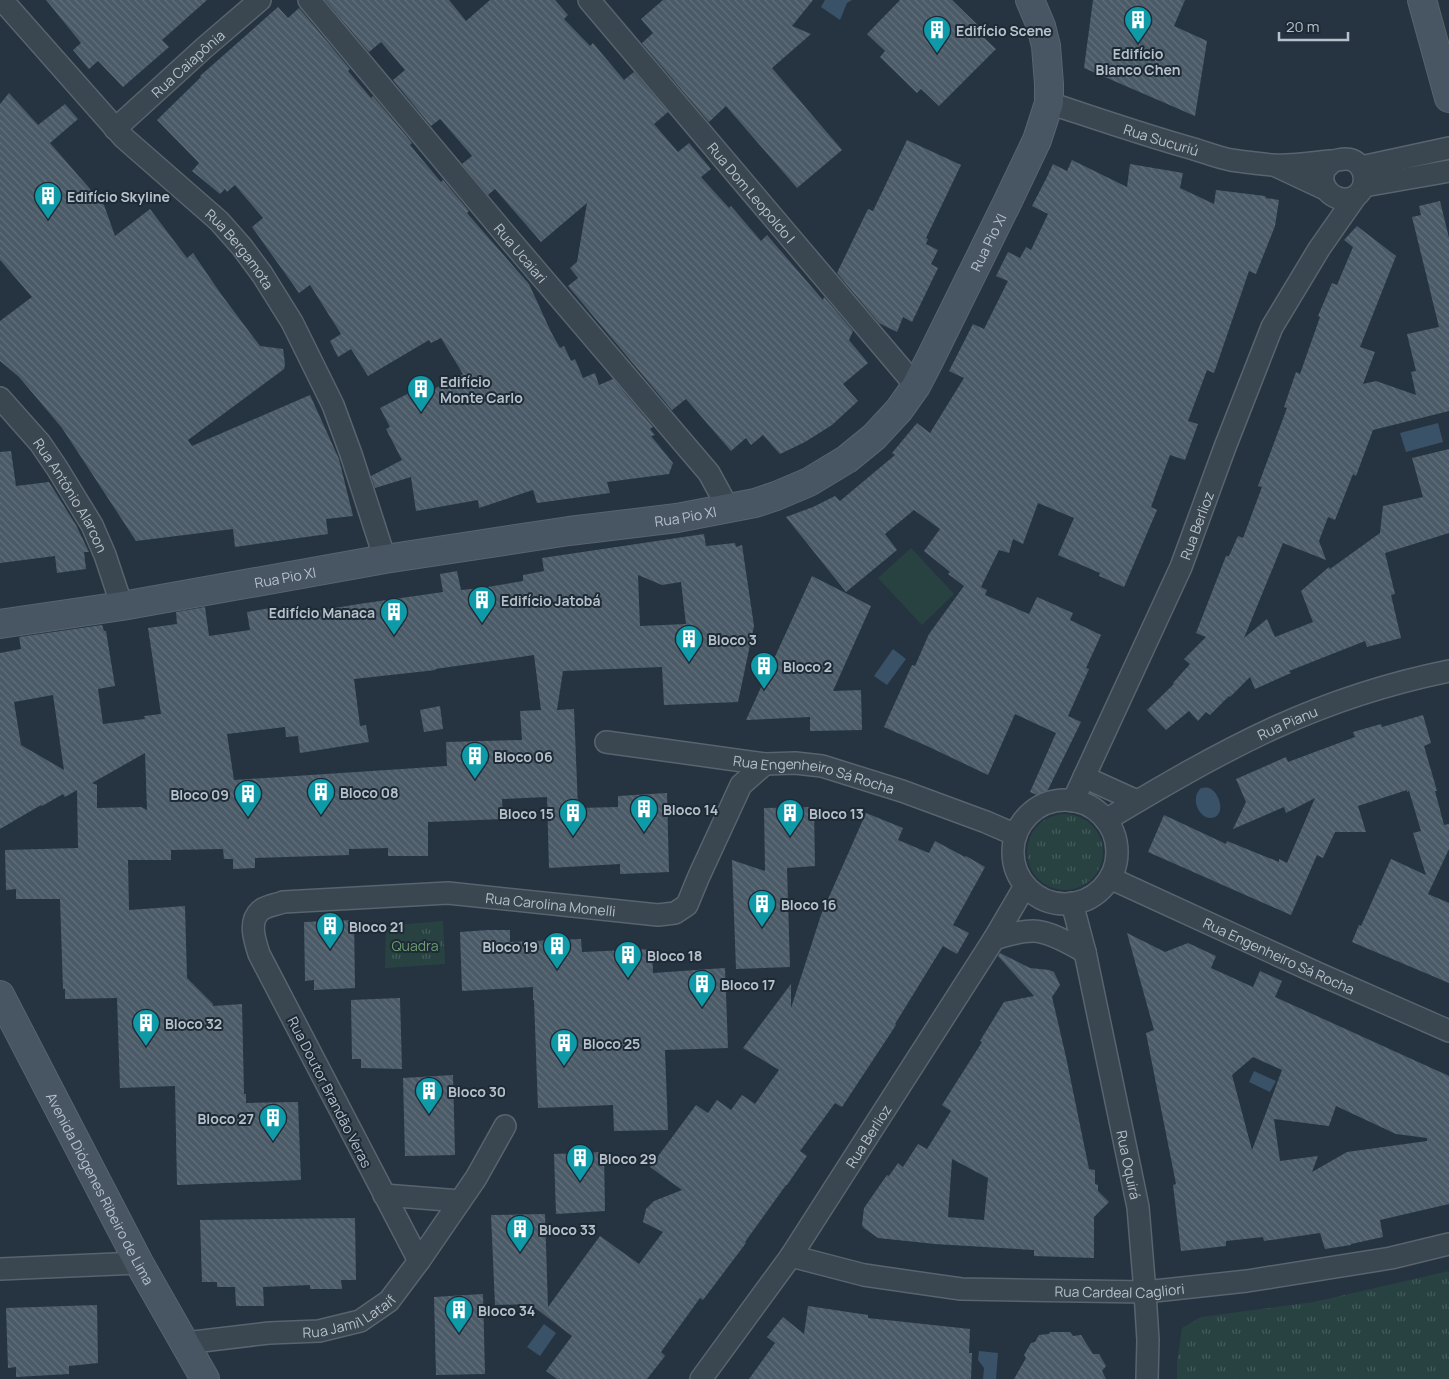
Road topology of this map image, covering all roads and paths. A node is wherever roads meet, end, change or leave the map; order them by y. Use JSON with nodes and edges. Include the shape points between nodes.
{"nodes":[{"id":1,"x":2,"y":0,"type":"edge"},
{"id":2,"x":260,"y":0,"type":"edge"},
{"id":3,"x":309,"y":0,"type":"edge"},
{"id":4,"x":589,"y":0,"type":"edge"},
{"id":5,"x":1422,"y":0,"type":"edge"},
{"id":6,"x":1033,"y":1,"type":"edge"},
{"id":7,"x":1449,"y":98,"type":"edge"},
{"id":8,"x":1049,"y":103,"type":"junction"},
{"id":9,"x":115,"y":129,"type":"junction"},
{"id":10,"x":1449,"y":148,"type":"edge"},
{"id":11,"x":1333,"y":161,"type":"junction"},
{"id":12,"x":1274,"y":165,"type":"junction"},
{"id":13,"x":1449,"y":171,"type":"edge"},
{"id":14,"x":1360,"y":183,"type":"junction"},
{"id":15,"x":1329,"y":193,"type":"junction"},
{"id":16,"x":1319,"y":249,"type":"junction"},
{"id":17,"x":916,"y":386,"type":"junction"},
{"id":18,"x":0,"y":398,"type":"edge"},
{"id":19,"x":728,"y":508,"type":"junction"},
{"id":20,"x":385,"y":559,"type":"junction"},
{"id":21,"x":122,"y":606,"type":"junction"},
{"id":22,"x":0,"y":624,"type":"edge"},
{"id":23,"x":1449,"y":671,"type":"edge"},
{"id":24,"x":606,"y":742,"type":"dead end"},
{"id":25,"x":765,"y":764,"type":"junction"},
{"id":26,"x":1084,"y":777,"type":"junction"},
{"id":27,"x":1073,"y":801,"type":"junction"},
{"id":28,"x":1137,"y":801,"type":"junction"},
{"id":29,"x":1106,"y":820,"type":"junction"},
{"id":30,"x":1016,"y":835,"type":"junction"},
{"id":31,"x":1110,"y":878,"type":"junction"},
{"id":32,"x":1025,"y":886,"type":"junction"},
{"id":33,"x":1072,"y":903,"type":"junction"},
{"id":34,"x":254,"y":918,"type":"joint"},
{"id":35,"x":994,"y":939,"type":"junction"},
{"id":36,"x":1085,"y":952,"type":"junction"},
{"id":37,"x":0,"y":995,"type":"edge"},
{"id":38,"x":1449,"y":1031,"type":"edge"},
{"id":39,"x":505,"y":1126,"type":"dead end"},
{"id":40,"x":384,"y":1195,"type":"junction"},
{"id":41,"x":460,"y":1201,"type":"junction"},
{"id":42,"x":1449,"y":1244,"type":"edge"},
{"id":43,"x":791,"y":1256,"type":"junction"},
{"id":44,"x":419,"y":1262,"type":"junction"},
{"id":45,"x":139,"y":1263,"type":"junction"},
{"id":46,"x":0,"y":1269,"type":"edge"},
{"id":47,"x":1145,"y":1292,"type":"junction"},
{"id":48,"x":185,"y":1343,"type":"junction"},
{"id":49,"x":205,"y":1379,"type":"edge"},
{"id":50,"x":700,"y":1379,"type":"edge"},
{"id":51,"x":1147,"y":1379,"type":"edge"}],
"edges":[{"from":1,"to":9,"type":"street","name":"Rua Bergamota"},
{"from":2,"to":9,"type":"street","name":"Rua Caiapônia"},
{"from":3,"to":19,"type":"street","name":"Rua Ucaiari","via":[[709,472]]},
{"from":4,"to":17,"type":"street","name":"Rua Dom Leopoldo I"},
{"from":5,"to":7,"type":"street"},
{"from":6,"to":8,"type":"street","name":"Rua Pio XI","via":[[1046,46]]},
{"from":8,"to":12,"type":"street","name":"Rua Sucuriú","via":[[1231,160]]},
{"from":8,"to":17,"type":"street","name":"Rua Pio XI","via":[[1037,140],[1008,203]]},
{"from":9,"to":20,"type":"street","name":"Rua Bergamota","via":[[219,221],[257,267],[292,322],[333,405]]},
{"from":10,"to":14,"type":"street"},
{"from":11,"to":12,"type":"street","name":"Rua Sucuriú"},
{"from":11,"to":14,"type":"street","via":[[1353,160]]},
{"from":11,"to":15,"type":"street","via":[[1323,178]]},
{"from":12,"to":15,"type":"street","name":"Rua Sucuriú"},
{"from":13,"to":14,"type":"street"},
{"from":14,"to":15,"type":"street","via":[[1345,200]]},
{"from":14,"to":16,"type":"street","name":"Rua Berlioz"},
{"from":15,"to":16,"type":"street","name":"Rua Berlioz"},
{"from":16,"to":26,"type":"street","name":"Rua Berlioz","via":[[1272,327],[1181,567]]},
{"from":17,"to":19,"type":"street","name":"Rua Pio XI","via":[[874,437],[846,459],[784,493]]},
{"from":18,"to":21,"type":"street","name":"Rua Antônio Alarcon","via":[[40,443],[92,525]]},
{"from":19,"to":20,"type":"street","name":"Rua Pio XI"},
{"from":20,"to":21,"type":"street","name":"Rua Pio XI"},
{"from":21,"to":22,"type":"street","name":"Rua Pio XI"},
{"from":23,"to":28,"type":"street","name":"Rua Pianu","via":[[1366,692],[1278,726],[1210,759]]},
{"from":24,"to":25,"type":"street","name":"Rua Engenheiro Sá Rocha"},
{"from":25,"to":30,"type":"street","name":"Rua Engenheiro Sá Rocha","via":[[822,766],[902,791]]},
{"from":25,"to":34,"type":"street","name":"Rua Carolina Monelli","via":[[741,785],[687,905],[675,913],[658,915],[448,893],[283,902],[261,910]]},
{"from":26,"to":27,"type":"street","name":"Rua Berlioz"},
{"from":26,"to":28,"type":"street"},
{"from":27,"to":29,"type":"street","via":[[1094,809]]},
{"from":27,"to":30,"type":"street","via":[[1055,801],[1036,809],[1021,823]]},
{"from":28,"to":29,"type":"street","name":"Rua Pianu"},
{"from":29,"to":31,"type":"street","via":[[1113,832],[1117,852]]},
{"from":30,"to":32,"type":"street","via":[[1012,852],[1016,872]]},
{"from":31,"to":33,"type":"street","via":[[1094,896]]},
{"from":31,"to":38,"type":"street","name":"Rua Engenheiro Sá Rocha"},
{"from":32,"to":33,"type":"street","via":[[1044,900]]},
{"from":32,"to":35,"type":"street","name":"Rua Berlioz"},
{"from":33,"to":36,"type":"street","name":"Rua Oquirá"},
{"from":34,"to":40,"type":"street","name":"Rua Doutor Brandão Veras","via":[[259,954]]},
{"from":35,"to":36,"type":"street","via":[[1035,930],[1064,939]]},
{"from":35,"to":43,"type":"street","name":"Rua Berlioz"},
{"from":36,"to":47,"type":"street","name":"Rua Oquirá","via":[[1138,1207]]},
{"from":37,"to":45,"type":"street","name":"Avenida Diógenes Ribeiro de Lima"},
{"from":39,"to":41,"type":"street","name":"Rua Jamil Lataif"},
{"from":40,"to":41,"type":"street"},
{"from":40,"to":44,"type":"street","name":"Rua Doutor Brandão Veras"},
{"from":41,"to":44,"type":"street","name":"Rua Jamil Lataif"},
{"from":42,"to":47,"type":"street","name":"Rua Cardeal Cagliori","via":[[1391,1258],[1257,1280]]},
{"from":43,"to":47,"type":"street","name":"Rua Cardeal Cagliori","via":[[864,1275],[961,1289]]},
{"from":43,"to":50,"type":"street","name":"Rua Berlioz"},
{"from":44,"to":48,"type":"street","name":"Rua Jamil Lataif","via":[[389,1301],[360,1321],[319,1331]]},
{"from":45,"to":46,"type":"street"},
{"from":45,"to":48,"type":"street","name":"Avenida Diógenes Ribeiro de Lima"},
{"from":47,"to":51,"type":"street","name":"Rua Oquirá"},
{"from":48,"to":49,"type":"street","name":"Avenida Diógenes Ribeiro de Lima"}]}
